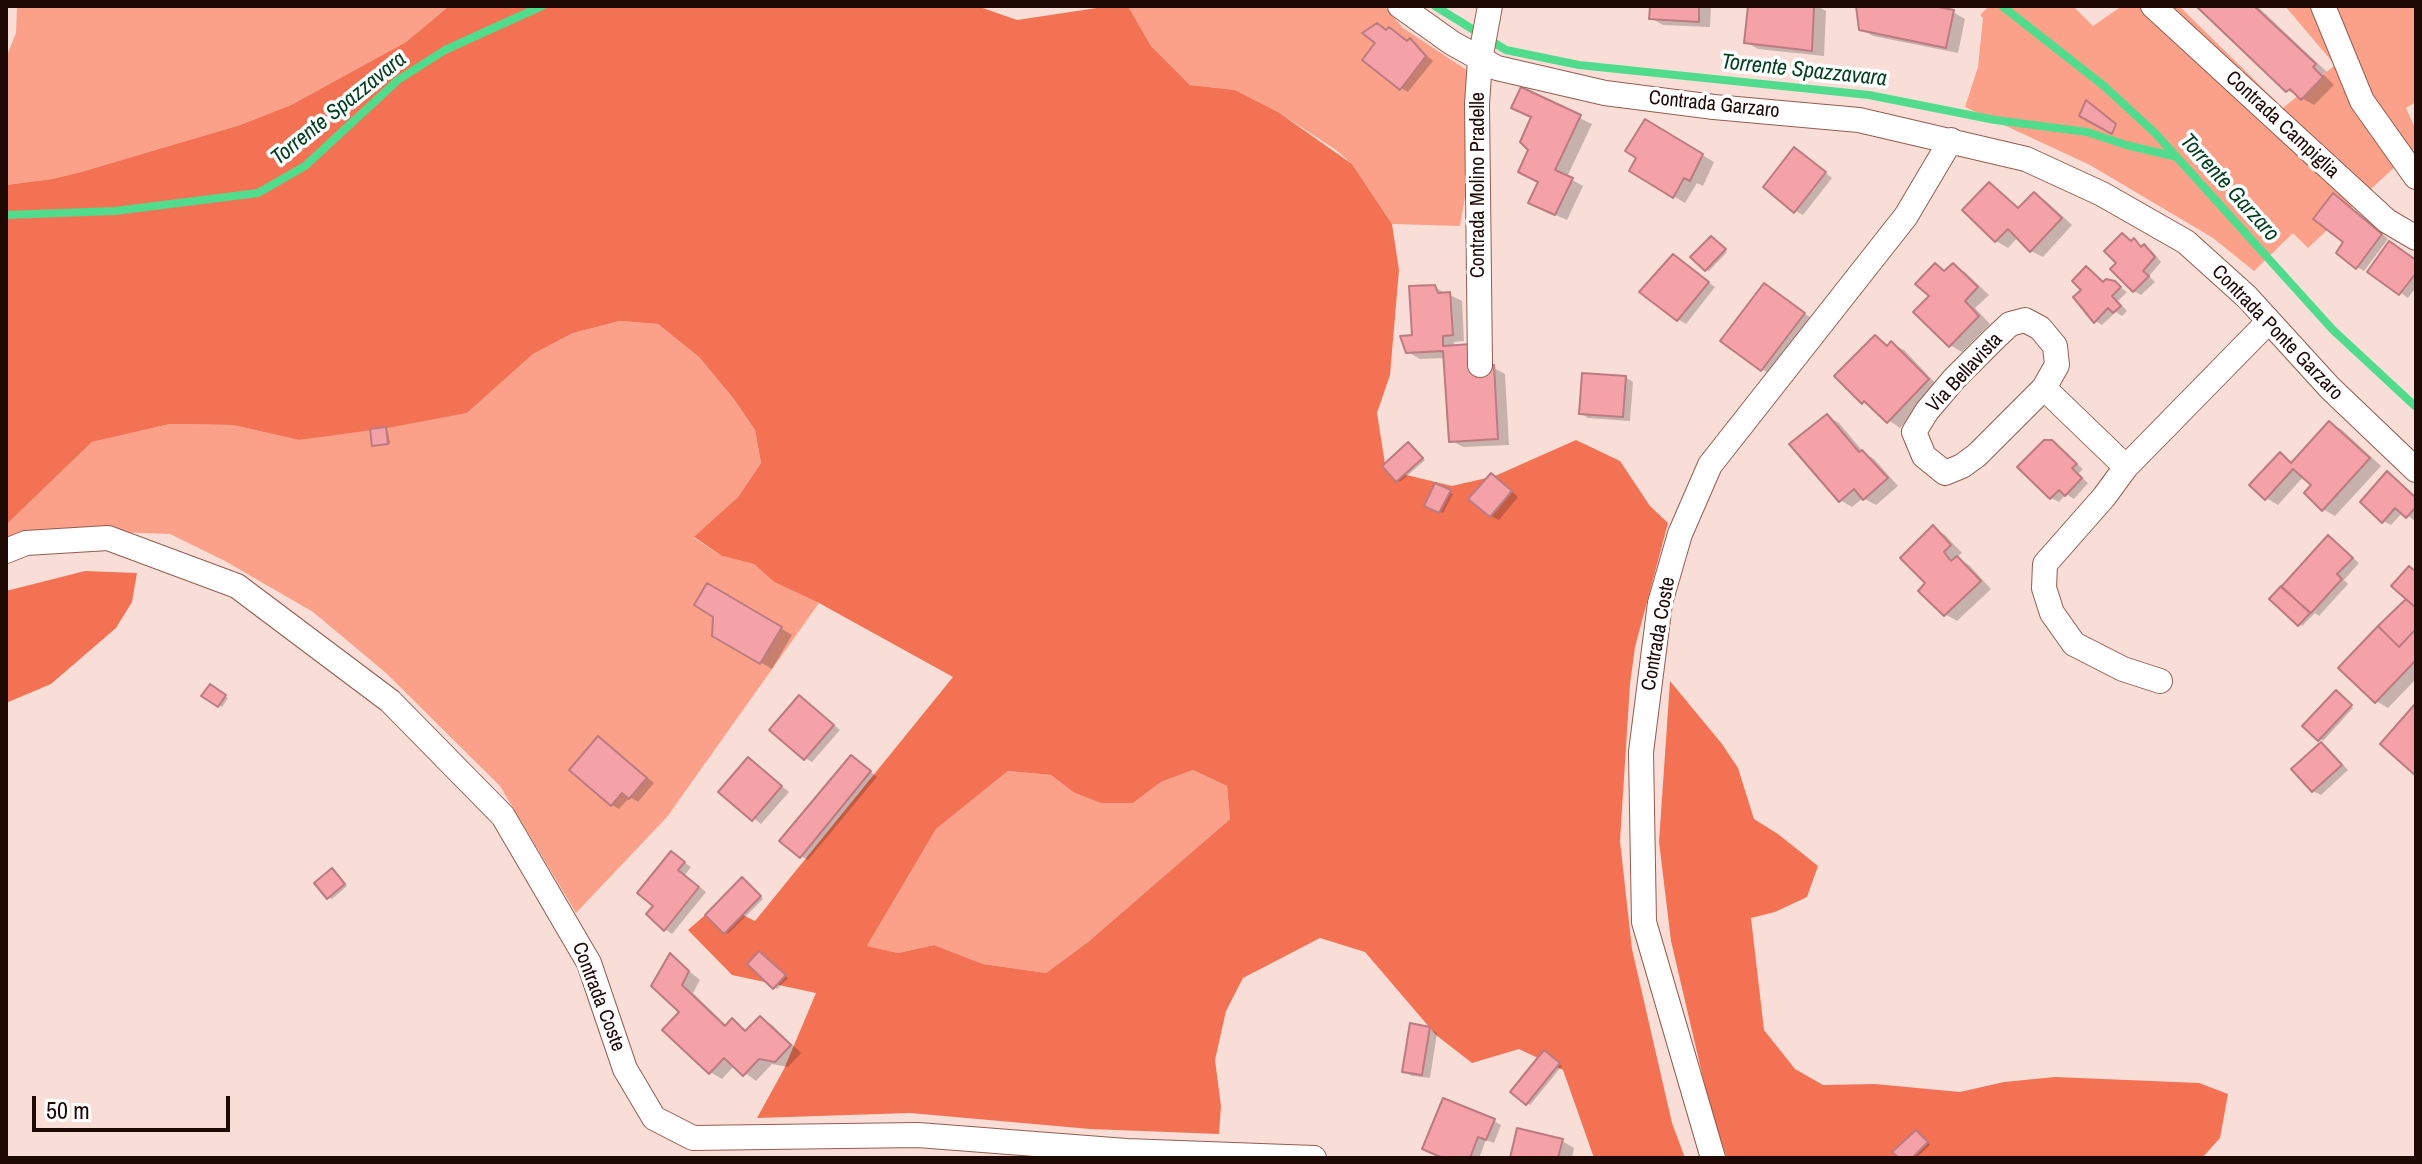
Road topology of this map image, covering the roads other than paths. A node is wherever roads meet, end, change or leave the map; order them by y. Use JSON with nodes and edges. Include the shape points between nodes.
{"nodes":[{"id":1,"x":1400,"y":6,"type":"edge"},
{"id":2,"x":1490,"y":6,"type":"edge"},
{"id":3,"x":2153,"y":6,"type":"edge"},
{"id":4,"x":2323,"y":6,"type":"edge"},
{"id":5,"x":1480,"y":60,"type":"junction"},
{"id":6,"x":1951,"y":140,"type":"junction"},
{"id":7,"x":2416,"y":177,"type":"edge"},
{"id":8,"x":2416,"y":238,"type":"edge"},
{"id":9,"x":2269,"y":321,"type":"junction"},
{"id":10,"x":1480,"y":365,"type":"dead end"},
{"id":11,"x":2044,"y":388,"type":"junction"},
{"id":12,"x":2126,"y":467,"type":"junction"},
{"id":13,"x":2416,"y":470,"type":"edge"},
{"id":14,"x":6,"y":551,"type":"edge"},
{"id":15,"x":2160,"y":681,"type":"dead end"},
{"id":16,"x":1314,"y":1158,"type":"edge"},
{"id":17,"x":1713,"y":1158,"type":"edge"}],
"edges":[{"from":1,"to":5,"type":"street"},
{"from":2,"to":5,"type":"street","name":"Contrada Molino Pradelle"},
{"from":3,"to":8,"type":"street","name":"Contrada Campiglia","via":[[2387,221]]},
{"from":4,"to":7,"type":"street","via":[[2362,101]]},
{"from":5,"to":6,"type":"street","name":"Contrada Garzaro","via":[[1605,93],[1859,120]]},
{"from":5,"to":10,"type":"street","name":"Contrada Molino Pradelle"},
{"from":6,"to":9,"type":"street","name":"Contrada Ponte Garzaro","via":[[2026,159],[2102,194],[2186,242]]},
{"from":6,"to":17,"type":"street","name":"Contrada Coste","via":[[1906,216],[1710,465],[1680,534],[1660,603],[1641,752],[1644,922]]},
{"from":9,"to":12,"type":"street"},
{"from":9,"to":13,"type":"street","name":"Contrada Ponte Garzaro"},
{"from":11,"to":11,"type":"street","name":"Via Bellavista","via":[[2057,365],[2055,346],[2025,320],[2010,324],[1927,411],[1914,432],[1924,456],[1945,473],[1962,466]]},
{"from":11,"to":12,"type":"street"},
{"from":12,"to":15,"type":"street","via":[[2045,564],[2044,588],[2052,613],[2074,644]]},
{"from":14,"to":16,"type":"street","name":"Contrada Coste","via":[[26,543],[108,538],[237,586],[390,701],[503,816],[584,953],[625,1069],[654,1118],[693,1138],[918,1135]]}]}
